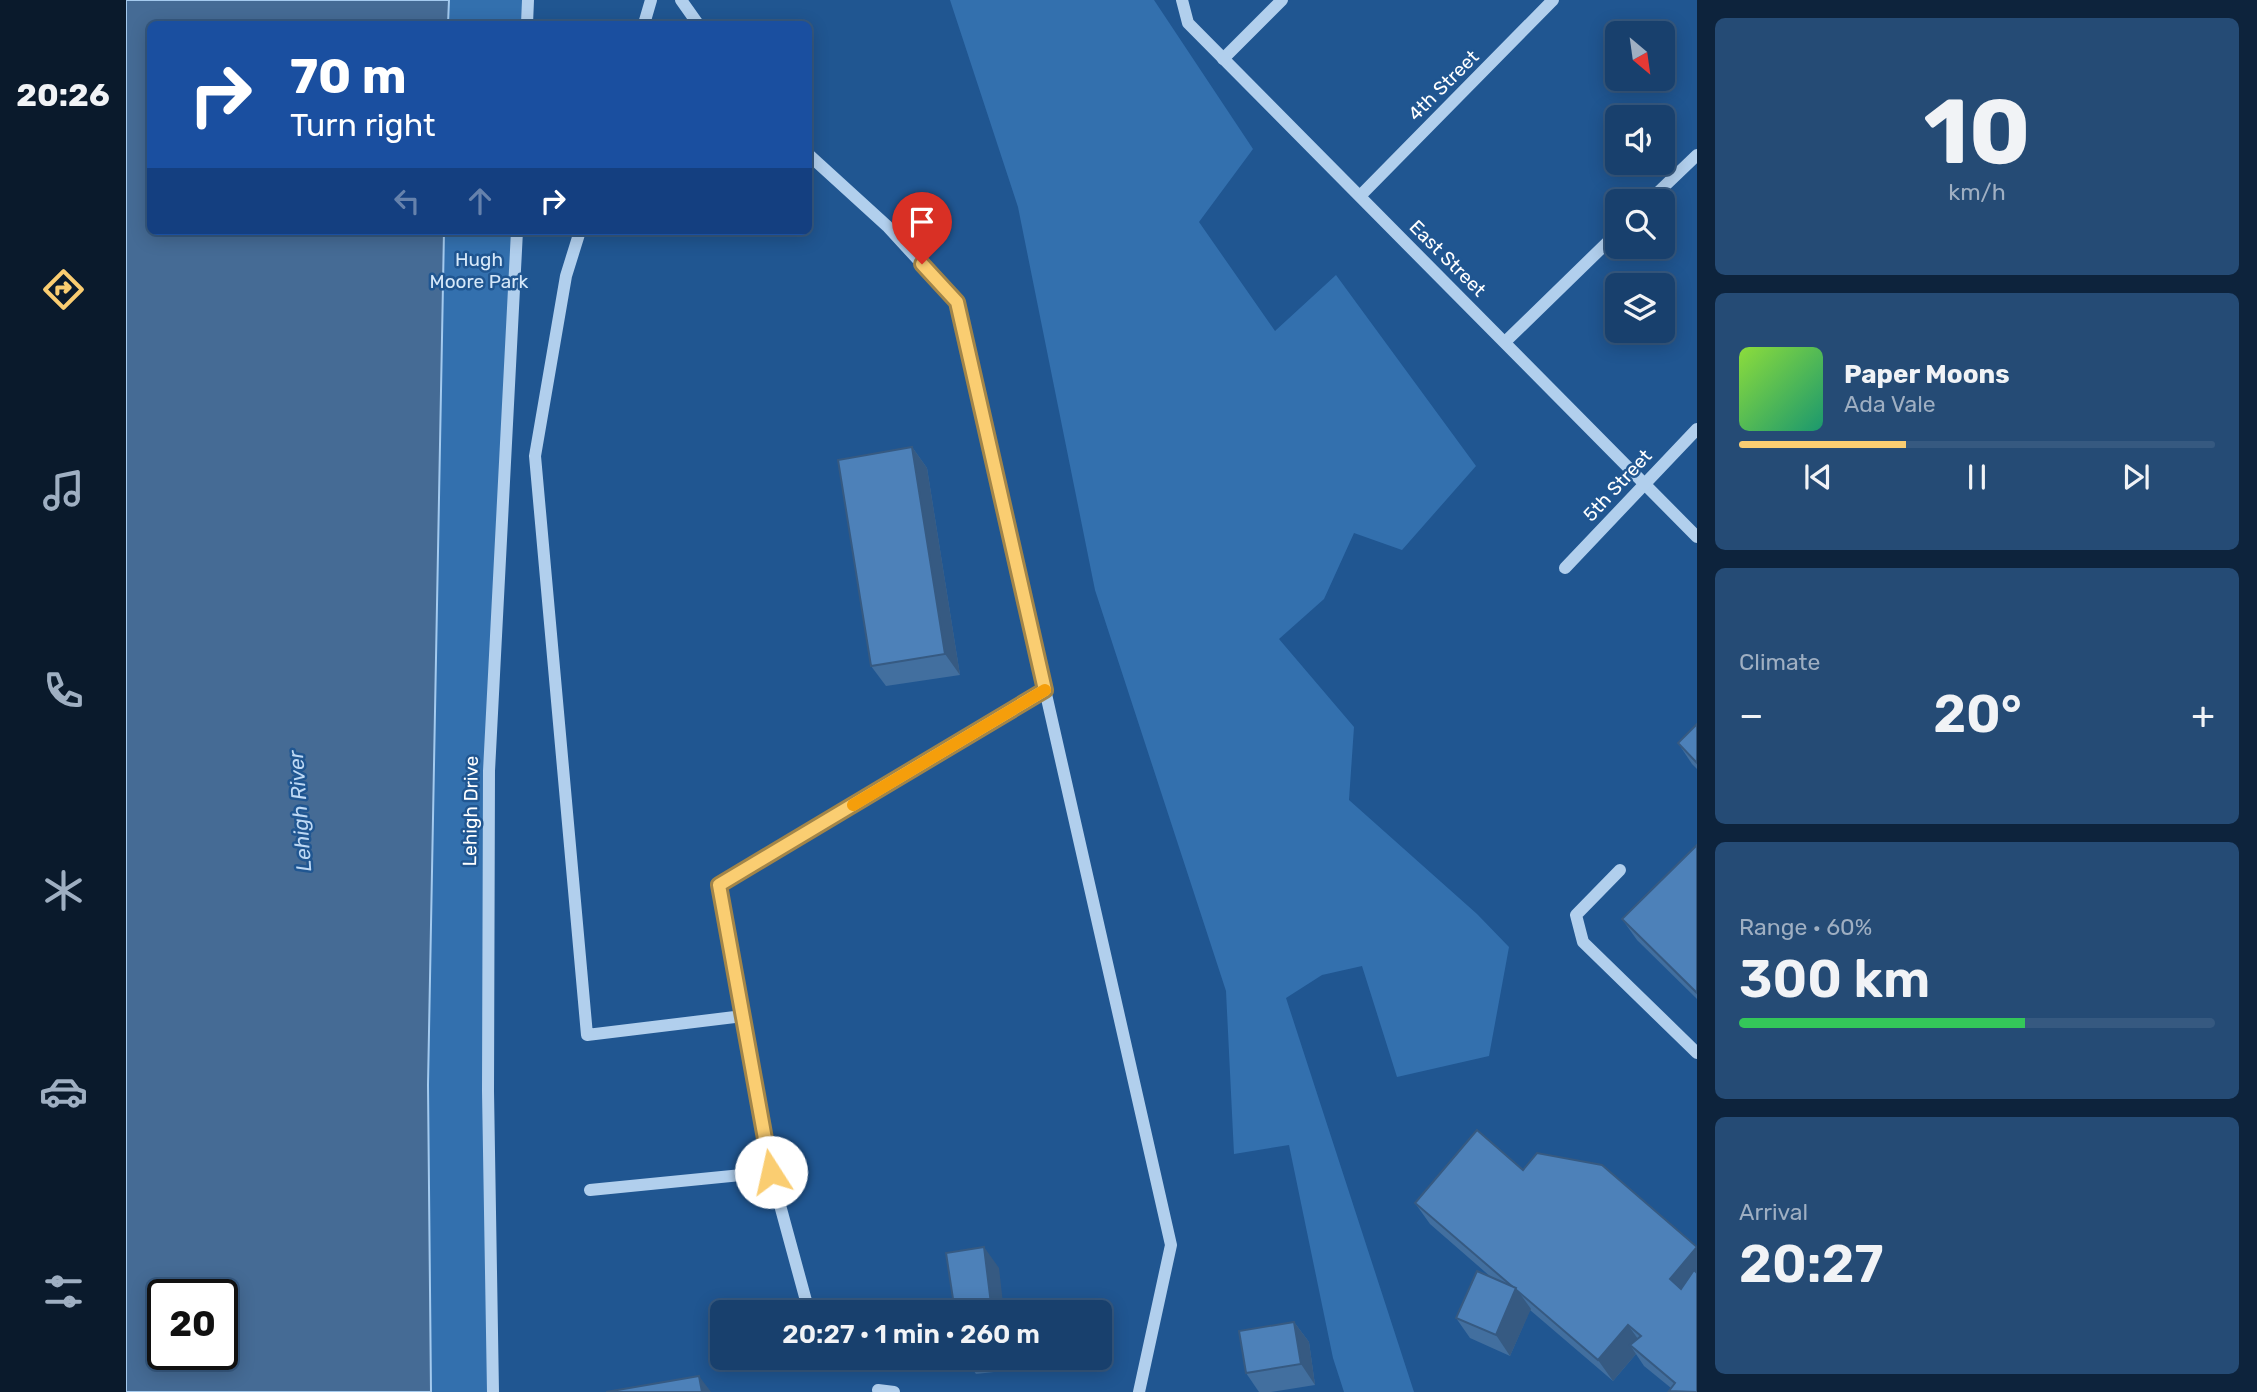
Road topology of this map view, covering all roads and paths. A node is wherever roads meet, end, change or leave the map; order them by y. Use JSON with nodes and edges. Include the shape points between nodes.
{"nodes":[{"id":1,"x":528,"y":0,"type":"edge"},
{"id":2,"x":651,"y":0,"type":"edge"},
{"id":3,"x":681,"y":0,"type":"edge"},
{"id":4,"x":1182,"y":0,"type":"edge"},
{"id":5,"x":1282,"y":0,"type":"edge"},
{"id":6,"x":1553,"y":0,"type":"edge"},
{"id":7,"x":527,"y":21,"type":"edge"},
{"id":8,"x":645,"y":21,"type":"edge"},
{"id":9,"x":696,"y":21,"type":"edge"},
{"id":10,"x":1223,"y":59,"type":"junction"},
{"id":11,"x":1697,"y":155,"type":"edge"},
{"id":12,"x":812,"y":159,"type":"edge"},
{"id":13,"x":1662,"y":189,"type":"edge"},
{"id":14,"x":1360,"y":196,"type":"junction"},
{"id":15,"x":517,"y":235,"type":"edge"},
{"id":16,"x":579,"y":235,"type":"edge"},
{"id":17,"x":1605,"y":245,"type":"edge"},
{"id":18,"x":1504,"y":342,"type":"junction"},
{"id":19,"x":1697,"y":429,"type":"edge"},
{"id":20,"x":1644,"y":484,"type":"junction"},
{"id":21,"x":1697,"y":537,"type":"edge"},
{"id":22,"x":1565,"y":568,"type":"dead end"},
{"id":23,"x":1045,"y":690,"type":"junction"},
{"id":24,"x":1620,"y":870,"type":"dead end"},
{"id":25,"x":743,"y":1016,"type":"junction"},
{"id":26,"x":1697,"y":1054,"type":"edge"},
{"id":27,"x":771,"y":1172,"type":"junction"},
{"id":28,"x":590,"y":1190,"type":"dead end"},
{"id":29,"x":806,"y":1300,"type":"edge"},
{"id":30,"x":874,"y":1391,"type":"edge"},
{"id":31,"x":494,"y":1392,"type":"edge"},
{"id":32,"x":894,"y":1392,"type":"edge"},
{"id":33,"x":1139,"y":1392,"type":"edge"}],
"edges":[{"from":1,"to":7,"type":"street"},
{"from":2,"to":8,"type":"street"},
{"from":3,"to":9,"type":"street"},
{"from":4,"to":10,"type":"street","name":"East Street","via":[[1188,23]]},
{"from":5,"to":10,"type":"street"},
{"from":6,"to":14,"type":"street","name":"4th Street"},
{"from":10,"to":14,"type":"street","name":"East Street"},
{"from":11,"to":13,"type":"street"},
{"from":12,"to":23,"type":"street","via":[[887,226],[957,302]]},
{"from":14,"to":18,"type":"street","name":"East Street"},
{"from":15,"to":31,"type":"street","name":"Lehigh Drive","via":[[489,772],[488,1091]]},
{"from":16,"to":25,"type":"street","via":[[565,276],[535,456],[587,1035]]},
{"from":17,"to":18,"type":"street"},
{"from":18,"to":20,"type":"street","name":"East Street"},
{"from":19,"to":20,"type":"street","name":"5th Street"},
{"from":20,"to":21,"type":"street","name":"East Street"},
{"from":20,"to":22,"type":"street","name":"5th Street"},
{"from":23,"to":25,"type":"street","via":[[719,885]]},
{"from":23,"to":33,"type":"street","via":[[1171,1245]]},
{"from":24,"to":26,"type":"street","via":[[1576,915],[1583,942]]},
{"from":25,"to":27,"type":"street"},
{"from":27,"to":28,"type":"street"},
{"from":27,"to":29,"type":"street"},
{"from":30,"to":32,"type":"street"}]}
